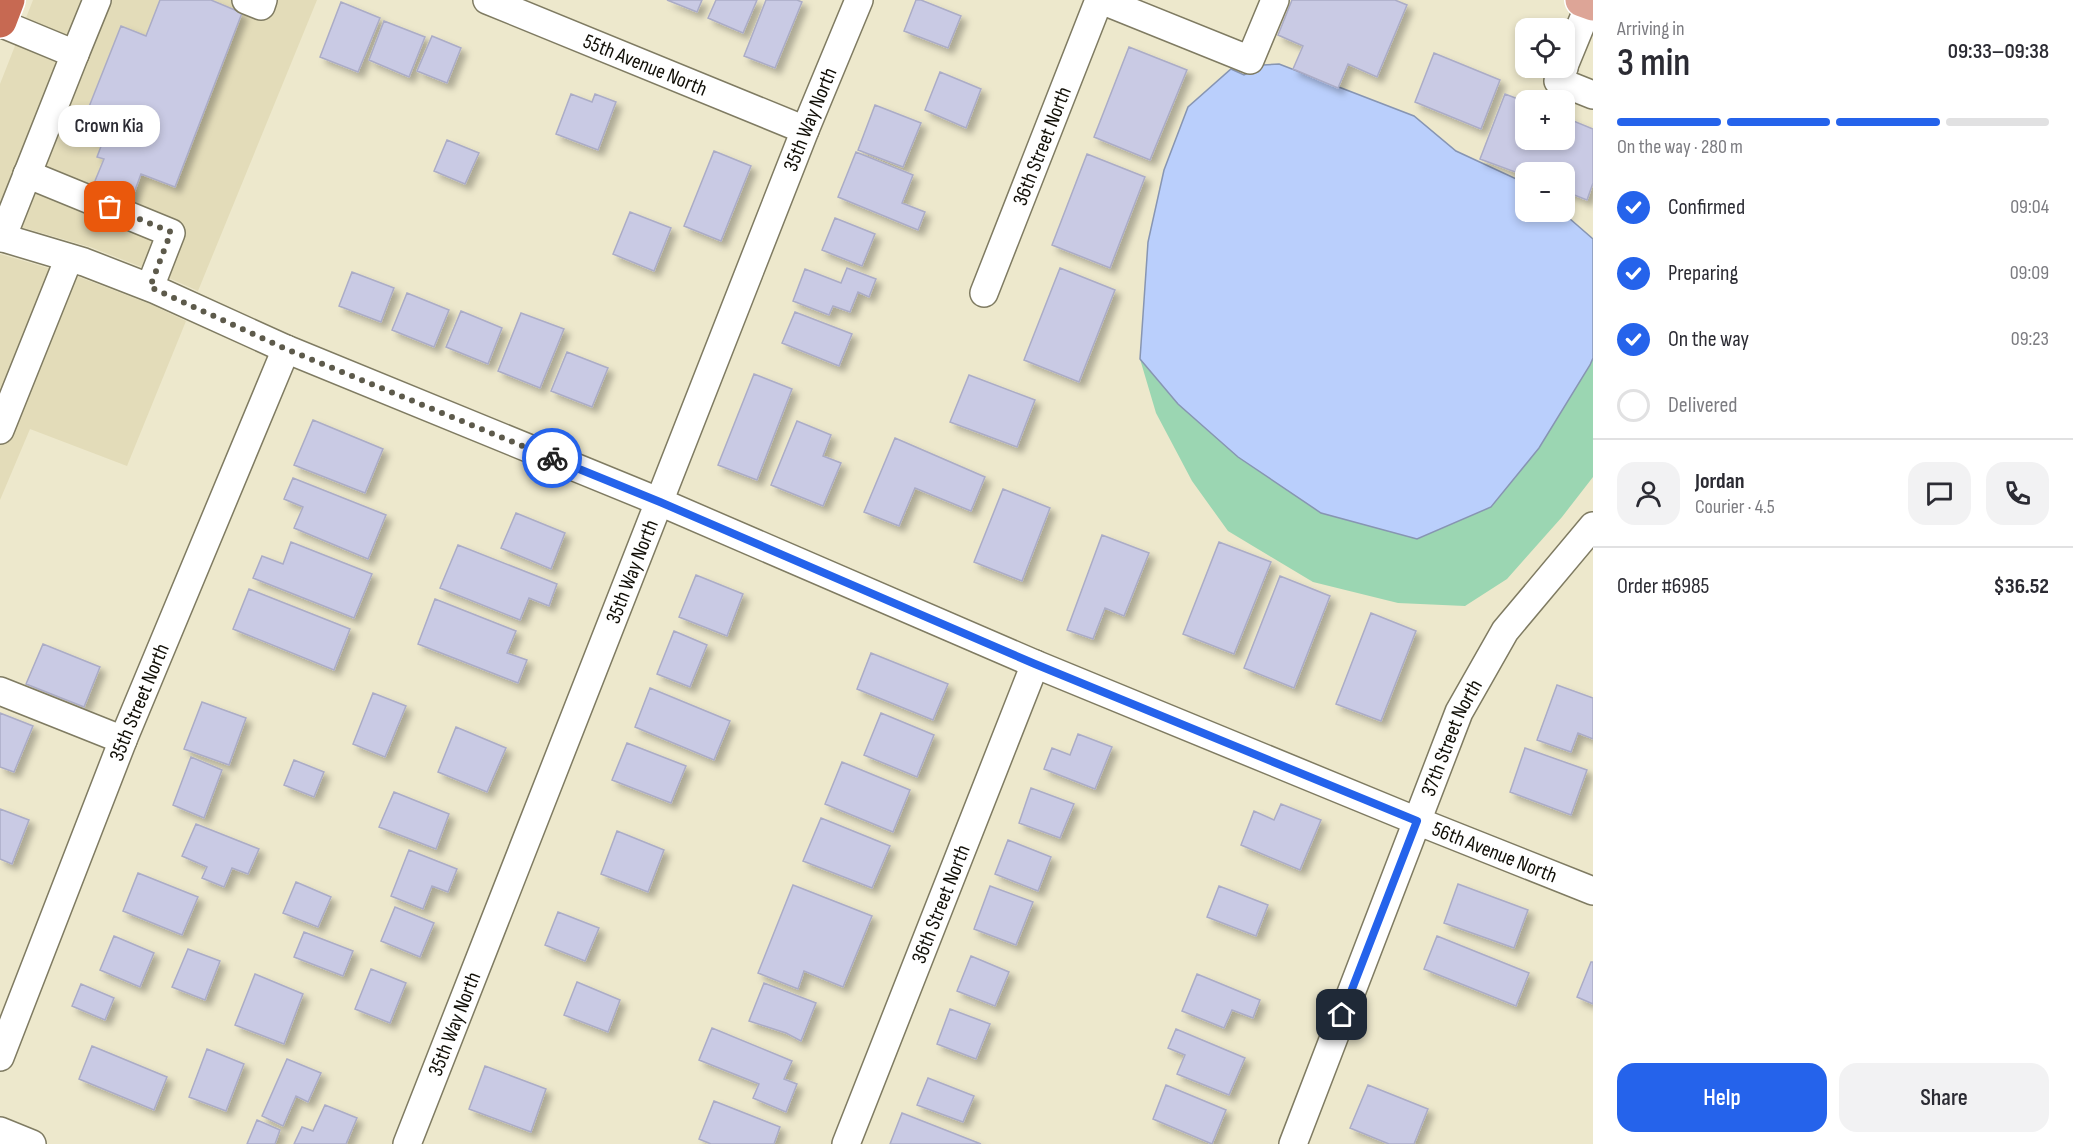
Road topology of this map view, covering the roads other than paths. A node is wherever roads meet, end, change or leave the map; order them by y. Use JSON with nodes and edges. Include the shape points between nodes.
{"nodes":[{"id":1,"x":8,"y":0,"type":"edge"},
{"id":2,"x":97,"y":0,"type":"edge"},
{"id":3,"x":246,"y":0,"type":"edge"},
{"id":4,"x":263,"y":0,"type":"edge"},
{"id":5,"x":487,"y":0,"type":"edge"},
{"id":6,"x":859,"y":0,"type":"edge"},
{"id":7,"x":1100,"y":0,"type":"edge"},
{"id":8,"x":1275,"y":0,"type":"edge"},
{"id":9,"x":1589,"y":3,"type":"edge"},
{"id":10,"x":0,"y":22,"type":"edge"},
{"id":11,"x":1575,"y":39,"type":"edge"},
{"id":12,"x":75,"y":54,"type":"junction"},
{"id":13,"x":1559,"y":78,"type":"edge"},
{"id":14,"x":1593,"y":95,"type":"edge"},
{"id":15,"x":805,"y":130,"type":"junction"},
{"id":16,"x":27,"y":174,"type":"junction"},
{"id":17,"x":1,"y":238,"type":"edge"},
{"id":18,"x":69,"y":258,"type":"junction"},
{"id":19,"x":150,"y":287,"type":"junction"},
{"id":20,"x":984,"y":293,"type":"dead end"},
{"id":21,"x":286,"y":349,"type":"junction"},
{"id":22,"x":0,"y":430,"type":"edge"},
{"id":23,"x":660,"y":502,"type":"junction"},
{"id":24,"x":1593,"y":526,"type":"edge"},
{"id":25,"x":1035,"y":664,"type":"junction"},
{"id":26,"x":0,"y":691,"type":"edge"},
{"id":27,"x":123,"y":740,"type":"junction"},
{"id":28,"x":1417,"y":821,"type":"junction"},
{"id":29,"x":1593,"y":891,"type":"edge"},
{"id":30,"x":0,"y":1057,"type":"edge"},
{"id":31,"x":0,"y":1131,"type":"edge"},
{"id":32,"x":32,"y":1144,"type":"edge"},
{"id":33,"x":408,"y":1144,"type":"edge"},
{"id":34,"x":846,"y":1144,"type":"edge"},
{"id":35,"x":1293,"y":1144,"type":"edge"}],
"edges":[{"from":1,"to":10,"type":"highway"},
{"from":2,"to":12,"type":"street"},
{"from":3,"to":4,"type":"street","via":[[261,6]]},
{"from":5,"to":15,"type":"street","name":"55th Avenue North"},
{"from":6,"to":15,"type":"street","name":"35th Way North"},
{"from":7,"to":8,"type":"street","name":"36th Street North","via":[[1250,60]]},
{"from":7,"to":20,"type":"street","name":"36th Street North"},
{"from":9,"to":11,"type":"street"},
{"from":10,"to":12,"type":"street"},
{"from":12,"to":16,"type":"street"},
{"from":13,"to":14,"type":"street","via":[[1558,81]]},
{"from":15,"to":23,"type":"street","name":"35th Way North"},
{"from":16,"to":17,"type":"street"},
{"from":16,"to":19,"type":"street","via":[[171,232]]},
{"from":17,"to":18,"type":"street","name":"56th Avenue North"},
{"from":18,"to":19,"type":"street","name":"56th Avenue North"},
{"from":18,"to":22,"type":"street"},
{"from":19,"to":21,"type":"street","name":"56th Avenue North"},
{"from":21,"to":23,"type":"street","name":"56th Avenue North"},
{"from":21,"to":27,"type":"street","name":"35th Street North"},
{"from":23,"to":25,"type":"street","name":"56th Avenue North"},
{"from":23,"to":33,"type":"street","name":"35th Way North"},
{"from":24,"to":28,"type":"street","name":"37th Street North","via":[[1505,631],[1459,712]]},
{"from":25,"to":28,"type":"street","name":"56th Avenue North"},
{"from":25,"to":34,"type":"street","name":"36th Street North"},
{"from":26,"to":27,"type":"street"},
{"from":27,"to":30,"type":"street","name":"35th Street North"},
{"from":28,"to":29,"type":"street","name":"56th Avenue North"},
{"from":28,"to":35,"type":"street","name":"37th Street North"},
{"from":31,"to":32,"type":"street"}]}
